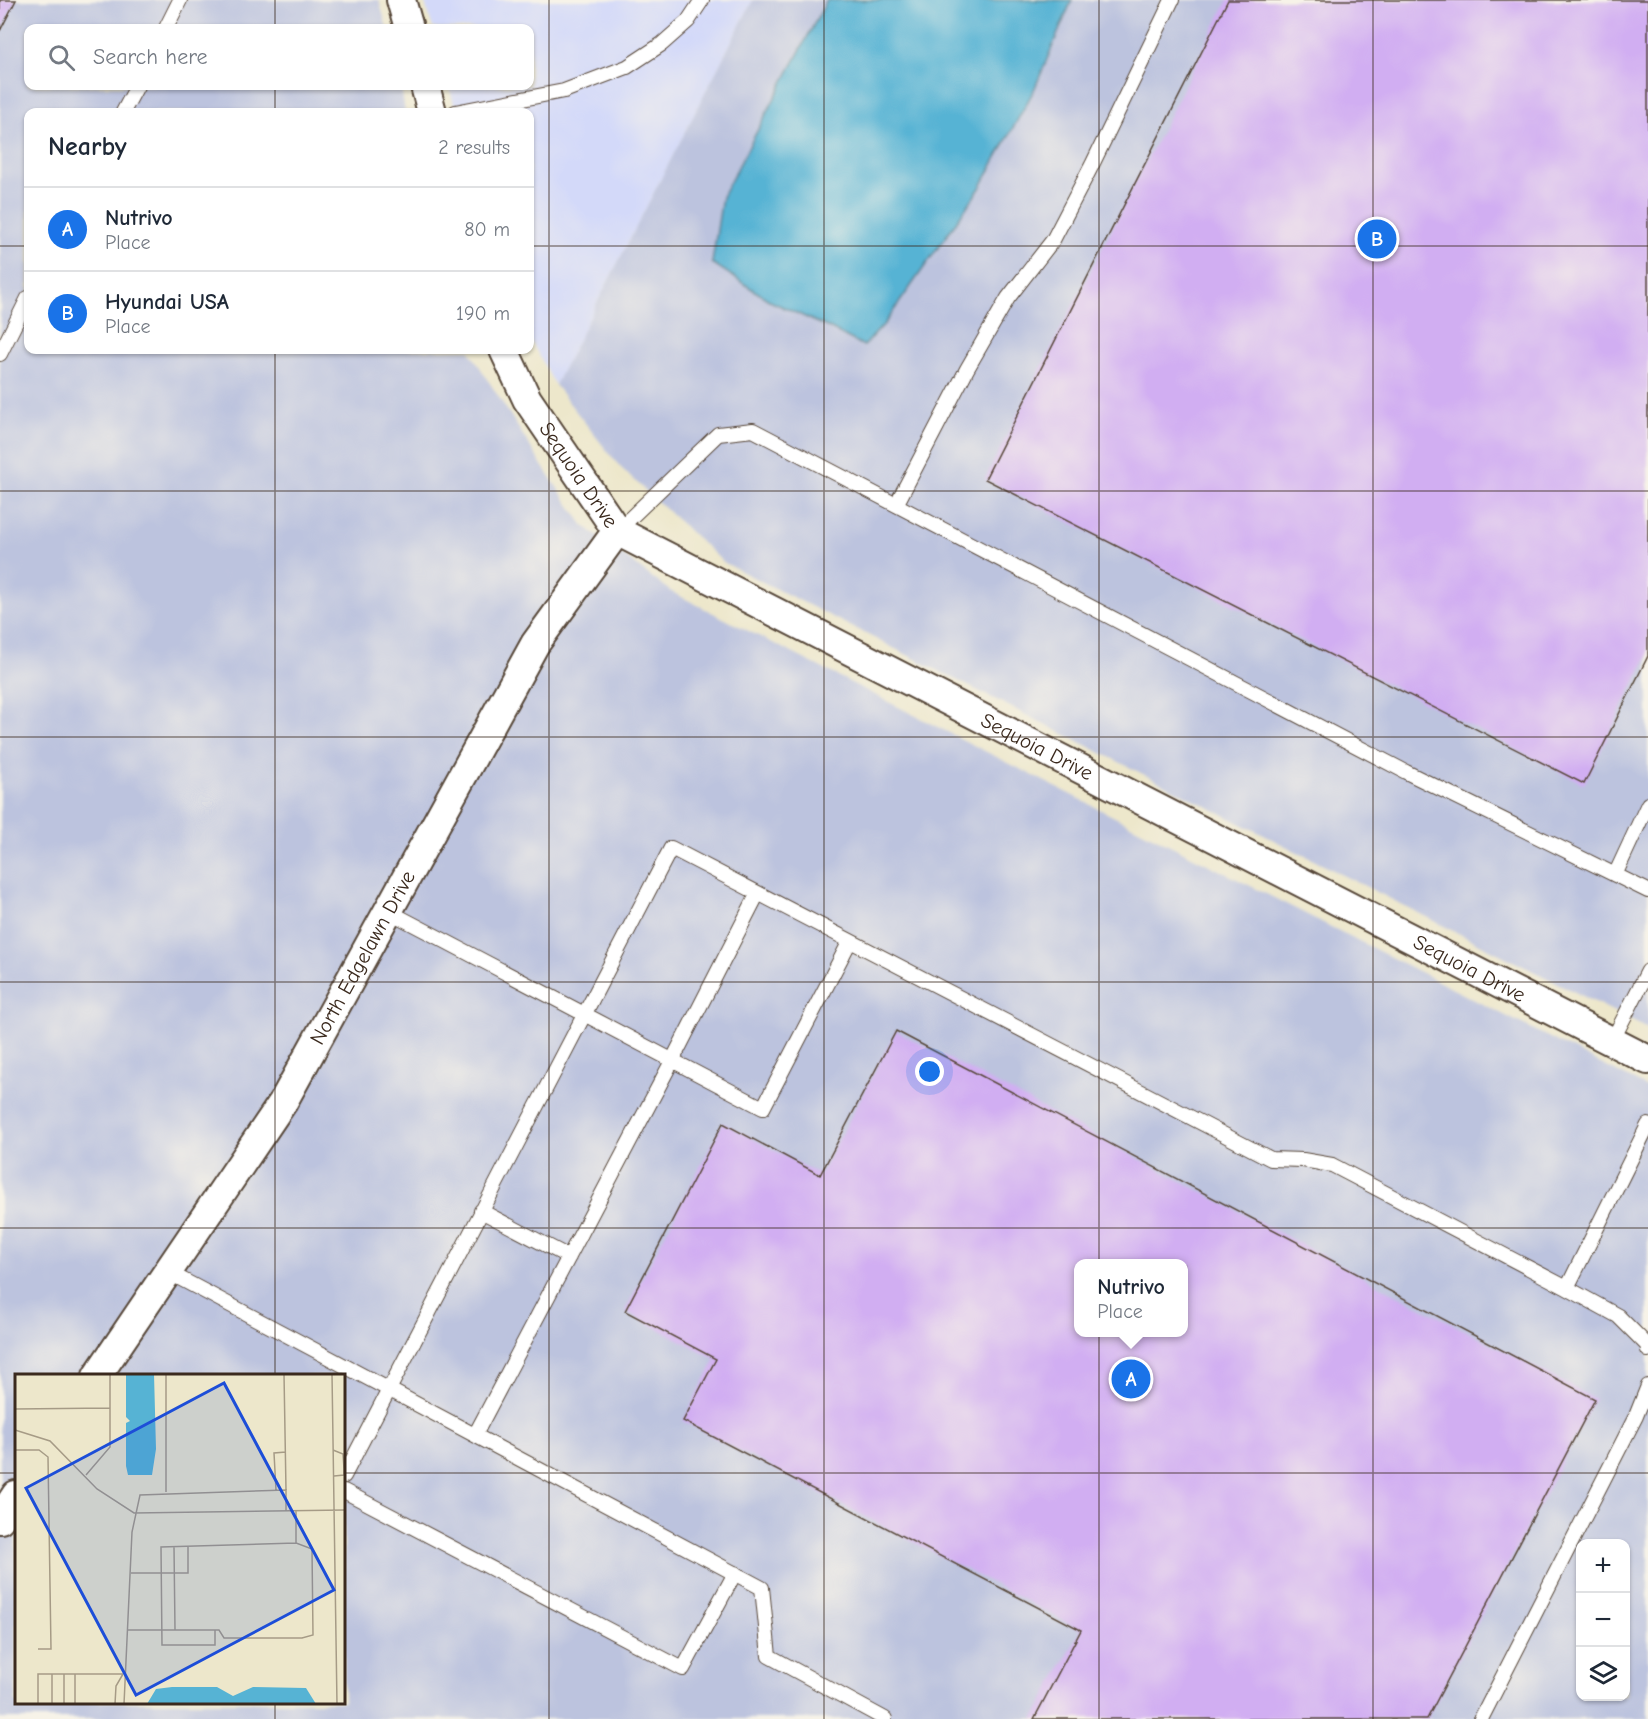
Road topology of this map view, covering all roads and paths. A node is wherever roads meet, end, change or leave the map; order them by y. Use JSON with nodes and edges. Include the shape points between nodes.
{"nodes":[{"id":1,"x":180,"y":0,"type":"edge"},
{"id":2,"x":400,"y":0,"type":"edge"},
{"id":3,"x":702,"y":0,"type":"edge"},
{"id":4,"x":1172,"y":0,"type":"edge"},
{"id":5,"x":168,"y":24,"type":"edge"},
{"id":6,"x":408,"y":24,"type":"edge"},
{"id":7,"x":135,"y":90,"type":"edge"},
{"id":8,"x":426,"y":90,"type":"edge"},
{"id":9,"x":125,"y":108,"type":"edge"},
{"id":10,"x":431,"y":108,"type":"edge"},
{"id":11,"x":476,"y":108,"type":"edge"},
{"id":12,"x":24,"y":306,"type":"edge"},
{"id":13,"x":0,"y":354,"type":"edge"},
{"id":14,"x":506,"y":354,"type":"edge"},
{"id":15,"x":896,"y":505,"type":"junction"},
{"id":16,"x":617,"y":531,"type":"junction"},
{"id":17,"x":1648,"y":804,"type":"edge"},
{"id":18,"x":1615,"y":875,"type":"junction"},
{"id":19,"x":1648,"y":891,"type":"edge"},
{"id":20,"x":758,"y":893,"type":"junction"},
{"id":21,"x":388,"y":911,"type":"junction"},
{"id":22,"x":850,"y":941,"type":"junction"},
{"id":23,"x":1648,"y":971,"type":"edge"},
{"id":24,"x":584,"y":1014,"type":"junction"},
{"id":25,"x":1612,"y":1041,"type":"junction"},
{"id":26,"x":1648,"y":1060,"type":"edge"},
{"id":27,"x":672,"y":1061,"type":"junction"},
{"id":28,"x":1648,"y":1125,"type":"edge"},
{"id":29,"x":481,"y":1211,"type":"junction"},
{"id":30,"x":569,"y":1257,"type":"junction"},
{"id":31,"x":168,"y":1272,"type":"junction"},
{"id":32,"x":1567,"y":1288,"type":"junction"},
{"id":33,"x":1648,"y":1350,"type":"edge"},
{"id":34,"x":99,"y":1374,"type":"edge"},
{"id":35,"x":1648,"y":1386,"type":"edge"},
{"id":36,"x":388,"y":1389,"type":"junction"},
{"id":37,"x":475,"y":1435,"type":"junction"},
{"id":38,"x":345,"y":1474,"type":"edge"},
{"id":39,"x":345,"y":1492,"type":"edge"},
{"id":40,"x":15,"y":1496,"type":"edge"},
{"id":41,"x":0,"y":1519,"type":"edge"},
{"id":42,"x":735,"y":1573,"type":"junction"},
{"id":43,"x":885,"y":1719,"type":"edge"},
{"id":44,"x":1480,"y":1719,"type":"edge"}],
"edges":[{"from":1,"to":5,"type":"lane"},
{"from":2,"to":6,"type":"street"},
{"from":3,"to":11,"type":"lane","via":[[688,21],[627,67],[564,91]]},
{"from":4,"to":15,"type":"lane","via":[[1053,240],[1002,308]]},
{"from":7,"to":9,"type":"lane"},
{"from":8,"to":10,"type":"street"},
{"from":12,"to":13,"type":"lane"},
{"from":14,"to":16,"type":"street","name":"Sequoia Drive","via":[[527,399]]},
{"from":15,"to":16,"type":"lane","via":[[753,430],[718,434]]},
{"from":15,"to":18,"type":"lane","via":[[1406,772]]},
{"from":16,"to":21,"type":"street","name":"North Edgelawn Drive","via":[[535,644]]},
{"from":16,"to":25,"type":"street","name":"Sequoia Drive"},
{"from":17,"to":18,"type":"lane"},
{"from":18,"to":19,"type":"lane"},
{"from":20,"to":22,"type":"lane"},
{"from":20,"to":24,"type":"lane","via":[[672,849]]},
{"from":20,"to":27,"type":"lane"},
{"from":21,"to":24,"type":"lane"},
{"from":21,"to":31,"type":"street","name":"North Edgelawn Drive","via":[[283,1102]]},
{"from":22,"to":27,"type":"lane","via":[[762,1108]]},
{"from":22,"to":32,"type":"lane","via":[[1271,1159],[1332,1165]]},
{"from":23,"to":25,"type":"lane"},
{"from":24,"to":27,"type":"lane"},
{"from":24,"to":29,"type":"lane"},
{"from":25,"to":26,"type":"street","name":"Sequoia Drive"},
{"from":27,"to":30,"type":"lane"},
{"from":28,"to":32,"type":"lane"},
{"from":29,"to":30,"type":"lane"},
{"from":29,"to":36,"type":"lane"},
{"from":30,"to":37,"type":"lane"},
{"from":31,"to":34,"type":"street","name":"North Edgelawn Drive"},
{"from":31,"to":36,"type":"lane"},
{"from":32,"to":33,"type":"lane","via":[[1618,1316]]},
{"from":35,"to":44,"type":"lane"},
{"from":36,"to":37,"type":"lane"},
{"from":36,"to":38,"type":"lane"},
{"from":37,"to":42,"type":"lane"},
{"from":39,"to":42,"type":"lane","via":[[683,1669]]},
{"from":40,"to":41,"type":"street"},
{"from":42,"to":43,"type":"lane","via":[[762,1587],[769,1656]]}]}
